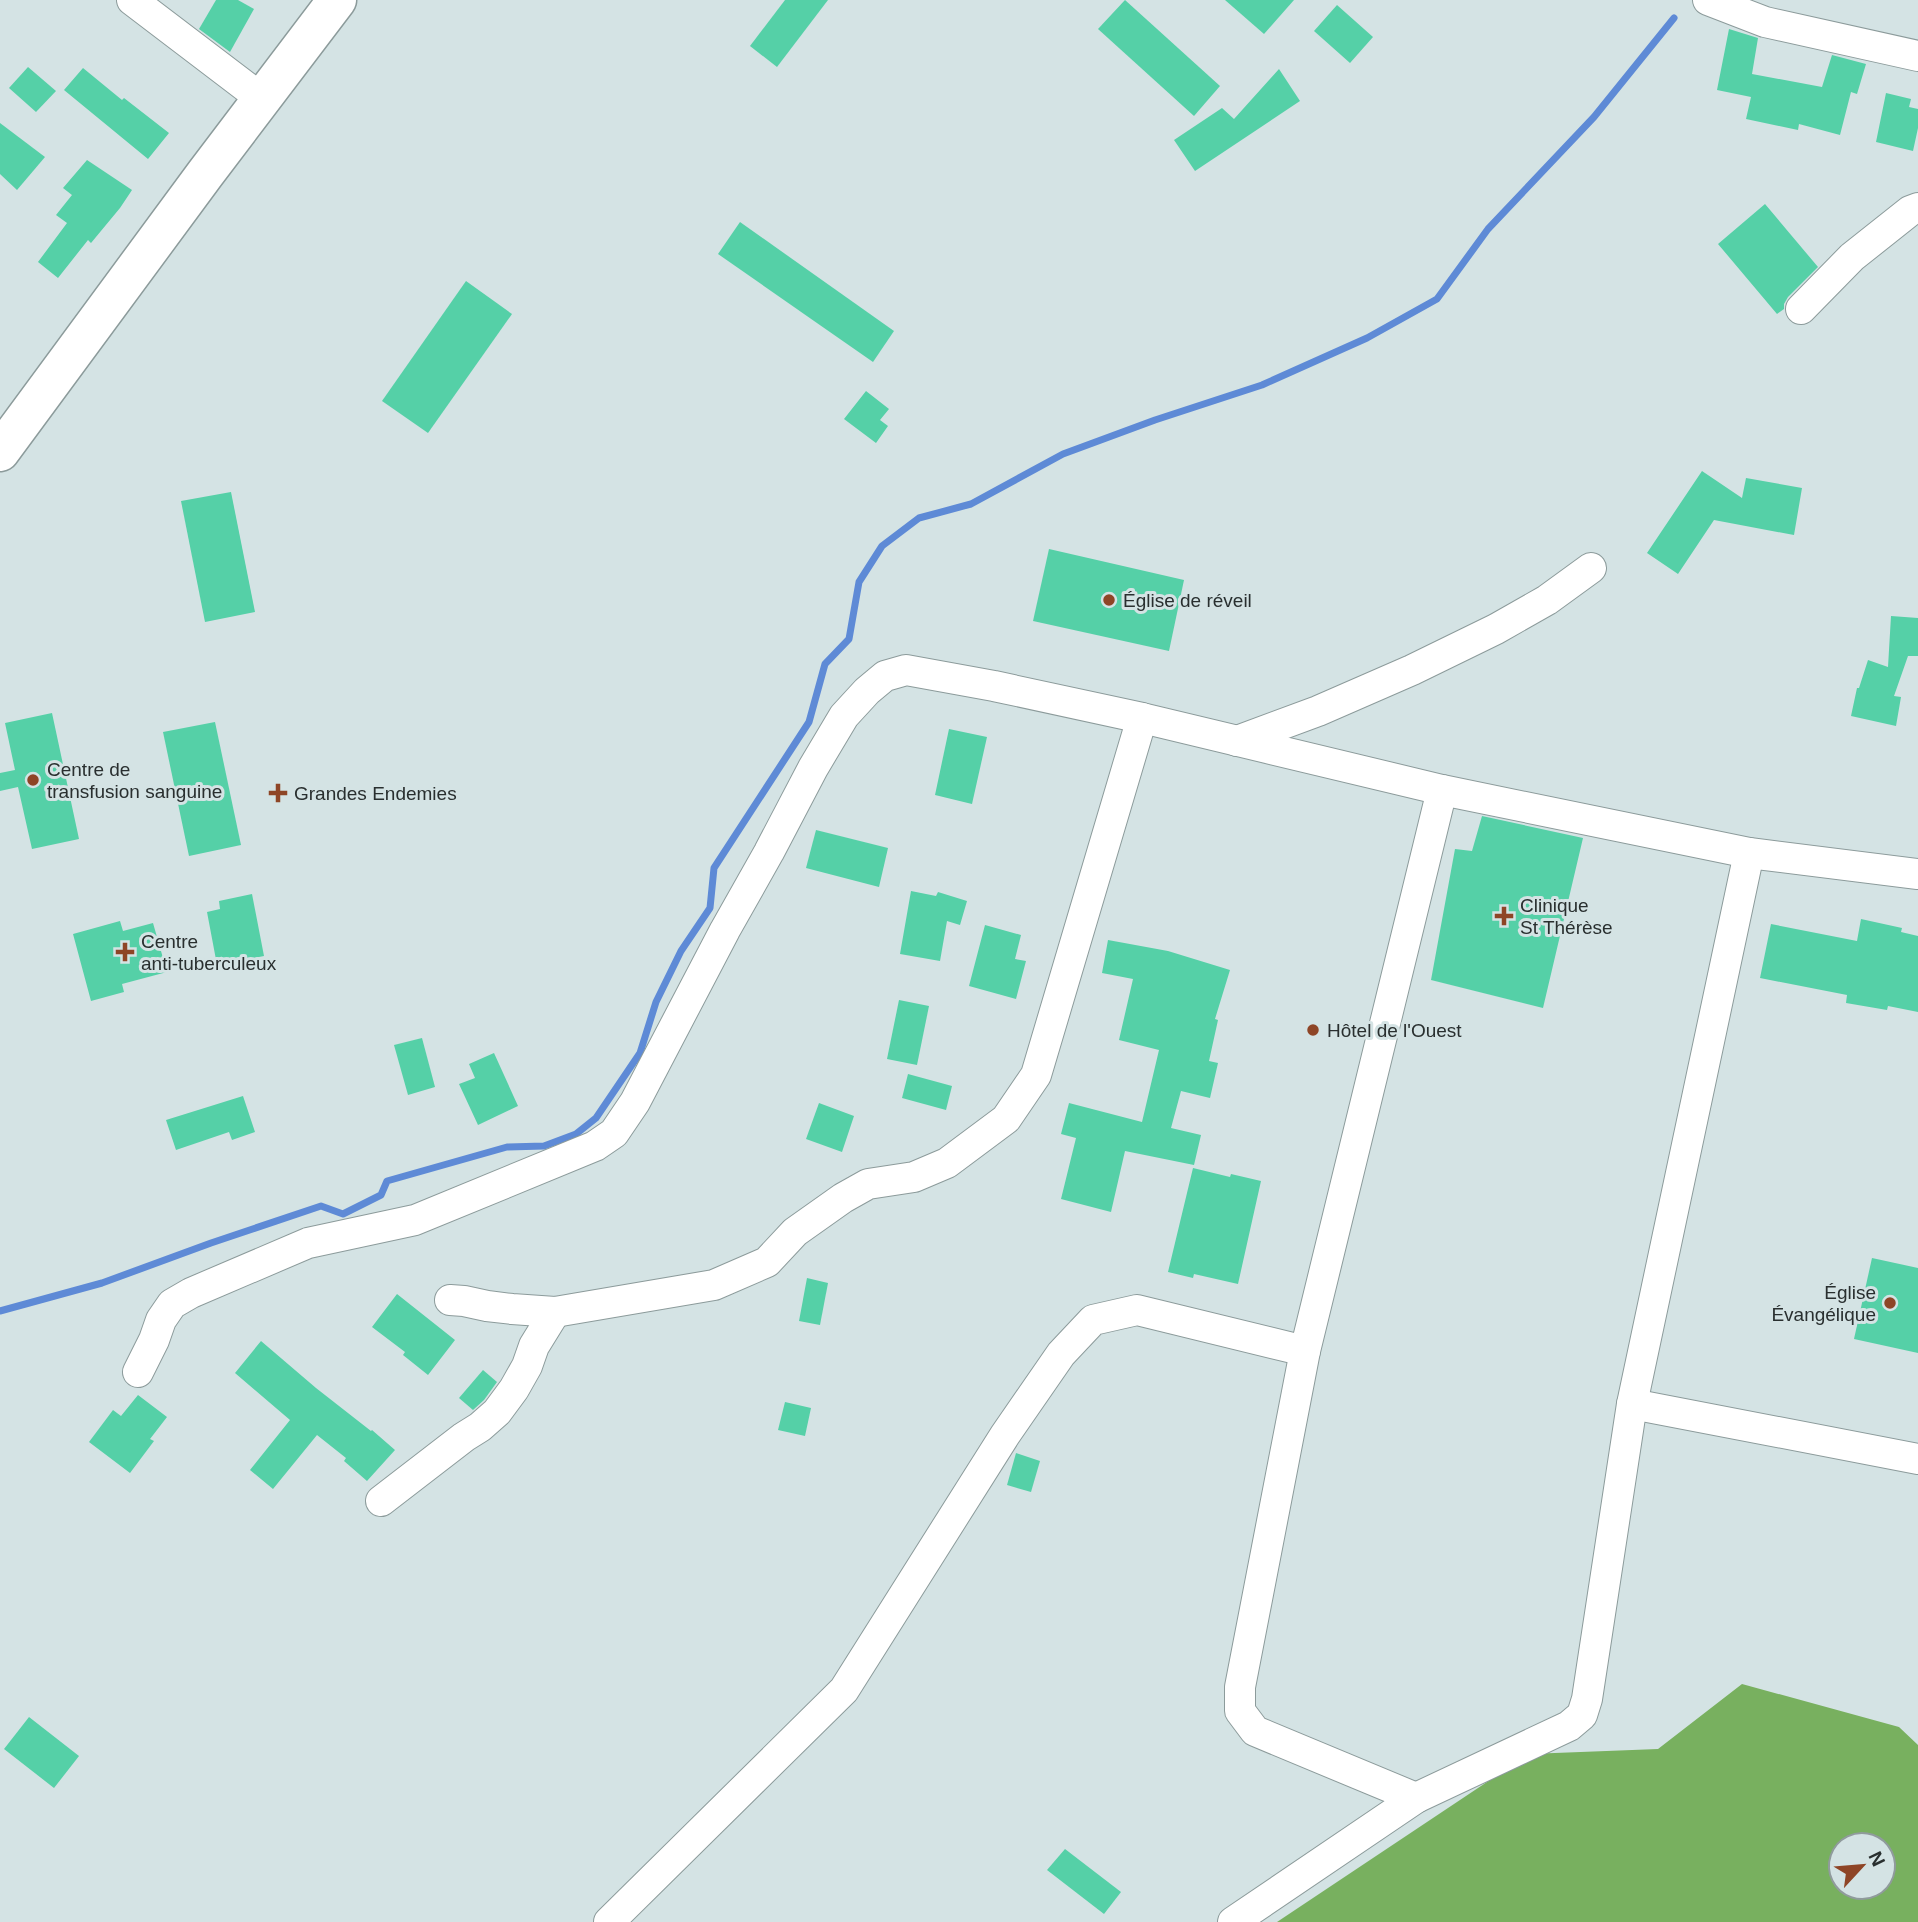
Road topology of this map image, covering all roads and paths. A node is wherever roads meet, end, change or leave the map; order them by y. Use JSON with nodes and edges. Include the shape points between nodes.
{"nodes":[{"id":1,"x":132,"y":0,"type":"edge"},
{"id":2,"x":337,"y":0,"type":"edge"},
{"id":3,"x":1708,"y":0,"type":"edge"},
{"id":4,"x":1918,"y":56,"type":"edge"},
{"id":5,"x":262,"y":99,"type":"junction"},
{"id":6,"x":1918,"y":208,"type":"edge"},
{"id":7,"x":1801,"y":309,"type":"dead end"},
{"id":8,"x":0,"y":452,"type":"edge"},
{"id":9,"x":1591,"y":568,"type":"dead end"},
{"id":10,"x":1142,"y":718,"type":"junction"},
{"id":11,"x":1237,"y":741,"type":"junction"},
{"id":12,"x":1442,"y":790,"type":"junction"},
{"id":13,"x":1749,"y":853,"type":"junction"},
{"id":14,"x":1918,"y":874,"type":"edge"},
{"id":15,"x":450,"y":1300,"type":"dead end"},
{"id":16,"x":555,"y":1312,"type":"junction"},
{"id":17,"x":1305,"y":1350,"type":"junction"},
{"id":18,"x":138,"y":1372,"type":"dead end"},
{"id":19,"x":1632,"y":1404,"type":"junction"},
{"id":20,"x":1918,"y":1459,"type":"edge"},
{"id":21,"x":382,"y":1501,"type":"dead end"},
{"id":22,"x":1416,"y":1798,"type":"junction"},
{"id":23,"x":609,"y":1922,"type":"edge"},
{"id":24,"x":1233,"y":1922,"type":"edge"}],
"edges":[{"from":1,"to":5,"type":"street"},
{"from":2,"to":5,"type":"main road"},
{"from":3,"to":4,"type":"street","via":[[1765,22]]},
{"from":5,"to":8,"type":"main road"},
{"from":6,"to":7,"type":"street","via":[[1852,257]]},
{"from":9,"to":11,"type":"street","via":[[1547,600],[1484,635],[1330,706]]},
{"from":10,"to":11,"type":"street"},
{"from":10,"to":16,"type":"street","via":[[1036,1075],[1006,1119],[947,1163],[914,1177],[868,1184],[843,1198],[795,1232],[767,1262],[714,1285]]},
{"from":10,"to":18,"type":"street","via":[[906,670],[885,676],[844,716],[813,768],[635,1102],[614,1133],[595,1146],[415,1220],[308,1243],[191,1293],[172,1304],[160,1320]]},
{"from":11,"to":12,"type":"street"},
{"from":12,"to":13,"type":"street"},
{"from":12,"to":17,"type":"street"},
{"from":13,"to":14,"type":"street"},
{"from":13,"to":19,"type":"street"},
{"from":15,"to":16,"type":"street"},
{"from":16,"to":21,"type":"street","via":[[514,1390],[497,1412]]},
{"from":17,"to":22,"type":"street","via":[[1240,1686],[1240,1711],[1255,1731]]},
{"from":17,"to":23,"type":"street","via":[[1137,1310],[1093,1320],[1062,1354],[1005,1435],[844,1690]]},
{"from":19,"to":20,"type":"street"},
{"from":19,"to":22,"type":"street","via":[[1582,1715],[1569,1726]]},
{"from":22,"to":24,"type":"street"}]}
